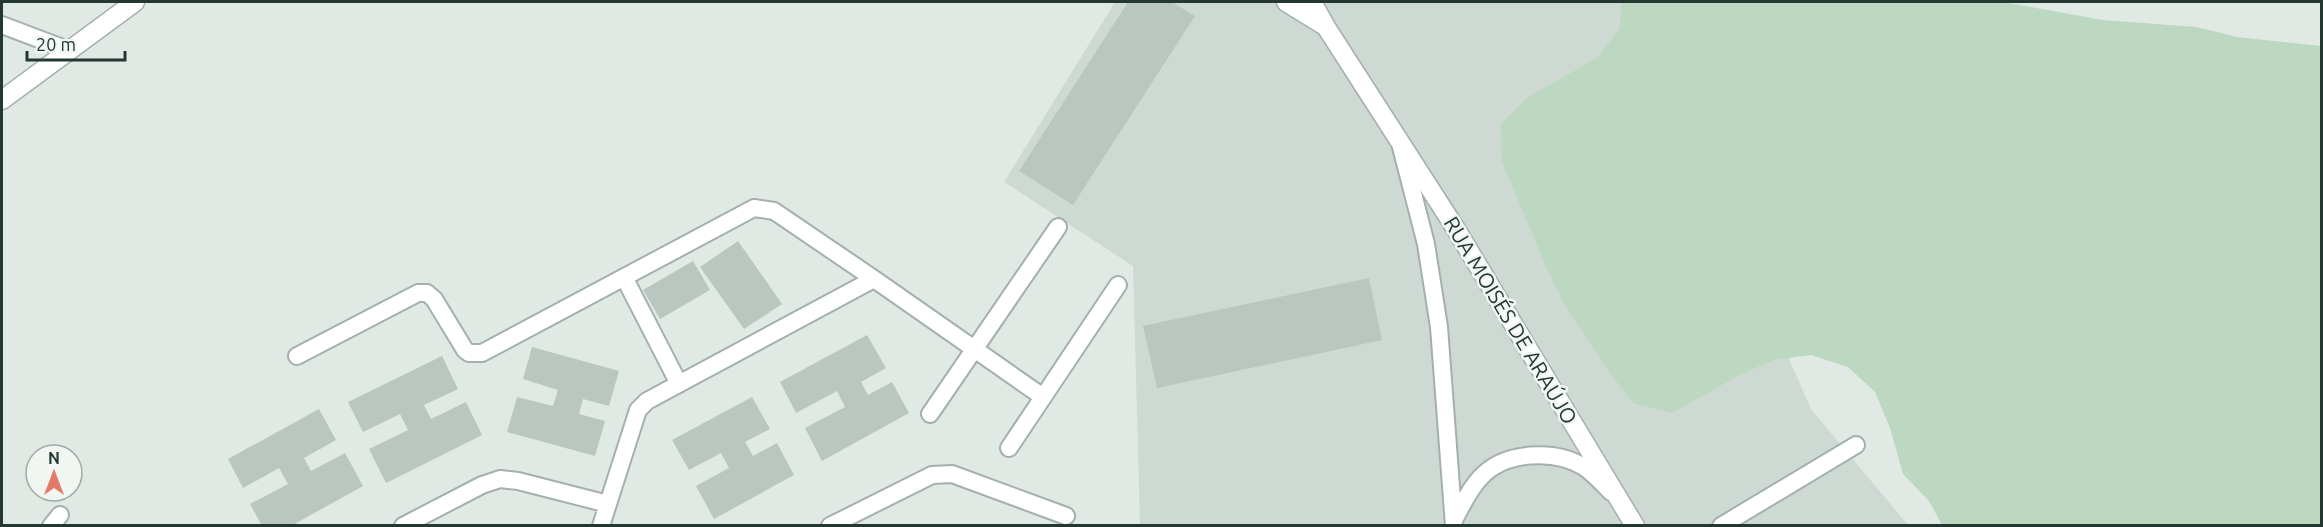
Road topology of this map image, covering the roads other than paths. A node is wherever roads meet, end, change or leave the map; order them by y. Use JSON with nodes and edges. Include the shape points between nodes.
{"nodes":[{"id":1,"x":135,"y":2,"type":"edge"},
{"id":2,"x":1286,"y":2,"type":"edge"},
{"id":3,"x":1312,"y":2,"type":"edge"},
{"id":4,"x":2,"y":25,"type":"edge"},
{"id":5,"x":1326,"y":27,"type":"junction"},
{"id":6,"x":68,"y":50,"type":"junction"},
{"id":7,"x":2,"y":100,"type":"edge"},
{"id":8,"x":1400,"y":143,"type":"junction"},
{"id":9,"x":1058,"y":227,"type":"dead end"},
{"id":10,"x":624,"y":277,"type":"junction"},
{"id":11,"x":874,"y":279,"type":"junction"},
{"id":12,"x":1118,"y":285,"type":"dead end"},
{"id":13,"x":974,"y":349,"type":"junction"},
{"id":14,"x":297,"y":356,"type":"dead end"},
{"id":15,"x":679,"y":384,"type":"junction"},
{"id":16,"x":1043,"y":397,"type":"junction"},
{"id":17,"x":930,"y":414,"type":"dead end"},
{"id":18,"x":1857,"y":445,"type":"dead end"},
{"id":19,"x":1009,"y":448,"type":"dead end"},
{"id":20,"x":1618,"y":499,"type":"junction"},
{"id":21,"x":608,"y":504,"type":"junction"},
{"id":22,"x":1066,"y":516,"type":"dead end"},
{"id":23,"x":1454,"y":523,"type":"edge"},
{"id":24,"x":403,"y":525,"type":"edge"},
{"id":25,"x":601,"y":525,"type":"edge"},
{"id":26,"x":830,"y":525,"type":"edge"},
{"id":27,"x":1635,"y":525,"type":"edge"},
{"id":28,"x":1721,"y":525,"type":"edge"}],
"edges":[{"from":1,"to":6,"type":"street"},
{"from":2,"to":5,"type":"street"},
{"from":3,"to":5,"type":"street","name":"RUA MOISÉS DE ARAÚJO"},
{"from":4,"to":6,"type":"lane"},
{"from":5,"to":8,"type":"street","name":"RUA MOISÉS DE ARAÚJO"},
{"from":6,"to":7,"type":"street"},
{"from":8,"to":20,"type":"street","name":"RUA MOISÉS DE ARAÚJO","via":[[1529,346]]},
{"from":8,"to":23,"type":"lane","via":[[1426,244],[1439,327]]},
{"from":9,"to":13,"type":"lane"},
{"from":10,"to":11,"type":"lane","via":[[754,208],[764,208]]},
{"from":10,"to":14,"type":"lane","via":[[483,353],[465,350],[435,299],[418,293]]},
{"from":10,"to":15,"type":"lane"},
{"from":11,"to":13,"type":"lane"},
{"from":11,"to":15,"type":"lane"},
{"from":12,"to":16,"type":"lane"},
{"from":13,"to":16,"type":"lane"},
{"from":13,"to":17,"type":"lane"},
{"from":15,"to":21,"type":"lane","via":[[638,410]]},
{"from":16,"to":19,"type":"lane"},
{"from":18,"to":28,"type":"lane"},
{"from":20,"to":23,"type":"lane","via":[[1585,468],[1561,456],[1535,454],[1500,464],[1481,476]]},
{"from":20,"to":27,"type":"street","name":"RUA MOISÉS DE ARAÚJO"},
{"from":21,"to":24,"type":"lane","via":[[500,479]]},
{"from":21,"to":25,"type":"lane"},
{"from":22,"to":26,"type":"lane","via":[[952,474],[932,475]]}]}
